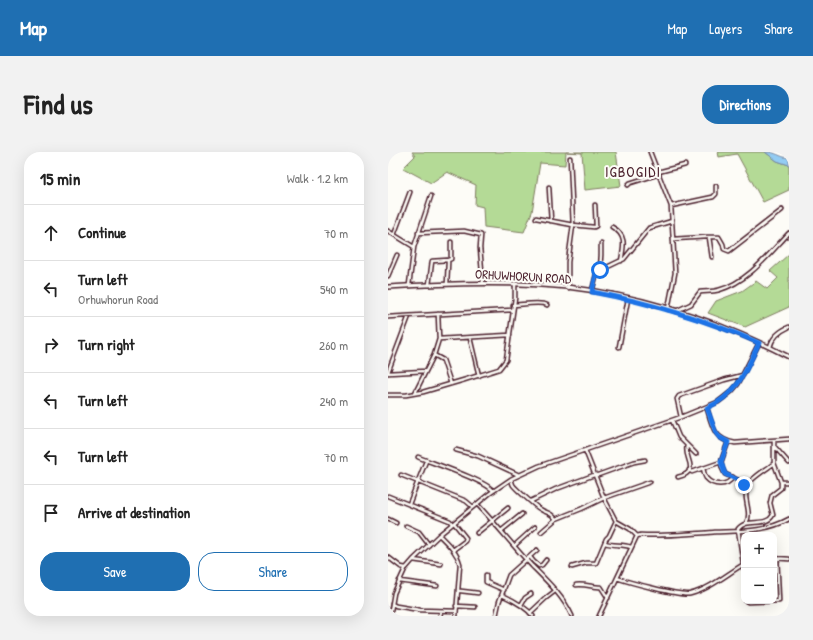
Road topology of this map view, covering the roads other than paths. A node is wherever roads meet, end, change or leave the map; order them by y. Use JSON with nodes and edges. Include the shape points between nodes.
{"nodes":[{"id":1,"x":650,"y":152,"type":"edge"},
{"id":2,"x":570,"y":158,"type":"dead end"},
{"id":3,"x":685,"y":165,"type":"dead end"},
{"id":4,"x":658,"y":173,"type":"junction"},
{"id":5,"x":628,"y":185,"type":"dead end"},
{"id":6,"x":716,"y":186,"type":"dead end"},
{"id":7,"x":550,"y":188,"type":"dead end"},
{"id":8,"x":410,"y":192,"type":"dead end"},
{"id":9,"x":431,"y":196,"type":"dead end"},
{"id":10,"x":595,"y":205,"type":"dead end"},
{"id":11,"x":671,"y":206,"type":"junction"},
{"id":12,"x":782,"y":210,"type":"dead end"},
{"id":13,"x":536,"y":218,"type":"dead end"},
{"id":14,"x":551,"y":221,"type":"junction"},
{"id":15,"x":672,"y":221,"type":"junction"},
{"id":16,"x":573,"y":225,"type":"junction"},
{"id":17,"x":612,"y":227,"type":"dead end"},
{"id":18,"x":388,"y":231,"type":"edge"},
{"id":19,"x":418,"y":233,"type":"junction"},
{"id":20,"x":789,"y":234,"type":"edge"},
{"id":21,"x":394,"y":235,"type":"junction"},
{"id":22,"x":709,"y":237,"type":"junction"},
{"id":23,"x":673,"y":239,"type":"junction"},
{"id":24,"x":451,"y":242,"type":"dead end"},
{"id":25,"x":601,"y":244,"type":"dead end"},
{"id":26,"x":414,"y":247,"type":"junction"},
{"id":27,"x":397,"y":255,"type":"dead end"},
{"id":28,"x":712,"y":257,"type":"dead end"},
{"id":29,"x":448,"y":260,"type":"junction"},
{"id":30,"x":621,"y":262,"type":"junction"},
{"id":31,"x":600,"y":270,"type":"junction"},
{"id":32,"x":388,"y":276,"type":"edge"},
{"id":33,"x":483,"y":283,"type":"junction"},
{"id":34,"x":447,"y":284,"type":"junction"},
{"id":35,"x":515,"y":284,"type":"junction"},
{"id":36,"x":429,"y":285,"type":"junction"},
{"id":37,"x":409,"y":286,"type":"junction"},
{"id":38,"x":388,"y":287,"type":"edge"},
{"id":39,"x":568,"y":288,"type":"junction"},
{"id":40,"x":592,"y":292,"type":"junction"},
{"id":41,"x":628,"y":299,"type":"junction"},
{"id":42,"x":513,"y":305,"type":"junction"},
{"id":43,"x":547,"y":305,"type":"dead end"},
{"id":44,"x":668,"y":309,"type":"junction"},
{"id":45,"x":512,"y":310,"type":"junction"},
{"id":46,"x":676,"y":311,"type":"junction"},
{"id":47,"x":438,"y":314,"type":"junction"},
{"id":48,"x":409,"y":316,"type":"junction"},
{"id":49,"x":388,"y":317,"type":"edge"},
{"id":50,"x":789,"y":327,"type":"edge"},
{"id":51,"x":510,"y":335,"type":"junction"},
{"id":52,"x":470,"y":338,"type":"junction"},
{"id":53,"x":439,"y":339,"type":"junction"},
{"id":54,"x":759,"y":343,"type":"junction"},
{"id":55,"x":620,"y":347,"type":"dead end"},
{"id":56,"x":770,"y":347,"type":"junction"},
{"id":57,"x":434,"y":355,"type":"junction"},
{"id":58,"x":789,"y":357,"type":"edge"},
{"id":59,"x":426,"y":371,"type":"junction"},
{"id":60,"x":388,"y":372,"type":"edge"},
{"id":61,"x":744,"y":374,"type":"junction"},
{"id":62,"x":479,"y":376,"type":"junction"},
{"id":63,"x":451,"y":384,"type":"junction"},
{"id":64,"x":418,"y":387,"type":"junction"},
{"id":65,"x":420,"y":392,"type":"junction"},
{"id":66,"x":415,"y":393,"type":"junction"},
{"id":67,"x":388,"y":395,"type":"edge"},
{"id":68,"x":707,"y":408,"type":"junction"},
{"id":69,"x":681,"y":417,"type":"junction"},
{"id":70,"x":672,"y":420,"type":"junction"},
{"id":71,"x":789,"y":439,"type":"edge"},
{"id":72,"x":774,"y":441,"type":"junction"},
{"id":73,"x":728,"y":442,"type":"junction"},
{"id":74,"x":687,"y":446,"type":"junction"},
{"id":75,"x":774,"y":446,"type":"junction"},
{"id":76,"x":456,"y":450,"type":"dead end"},
{"id":77,"x":585,"y":450,"type":"junction"},
{"id":78,"x":696,"y":454,"type":"dead end"},
{"id":79,"x":418,"y":457,"type":"dead end"},
{"id":80,"x":645,"y":460,"type":"dead end"},
{"id":81,"x":426,"y":461,"type":"junction"},
{"id":82,"x":721,"y":462,"type":"junction"},
{"id":83,"x":774,"y":463,"type":"junction"},
{"id":84,"x":789,"y":463,"type":"edge"},
{"id":85,"x":704,"y":468,"type":"junction"},
{"id":86,"x":689,"y":470,"type":"junction"},
{"id":87,"x":401,"y":475,"type":"dead end"},
{"id":88,"x":520,"y":475,"type":"junction"},
{"id":89,"x":594,"y":475,"type":"junction"},
{"id":90,"x":678,"y":477,"type":"dead end"},
{"id":91,"x":732,"y":477,"type":"junction"},
{"id":92,"x":512,"y":479,"type":"junction"},
{"id":93,"x":419,"y":482,"type":"junction"},
{"id":94,"x":650,"y":482,"type":"dead end"},
{"id":95,"x":781,"y":482,"type":"junction"},
{"id":96,"x":789,"y":482,"type":"edge"},
{"id":97,"x":747,"y":489,"type":"junction"},
{"id":98,"x":493,"y":491,"type":"junction"},
{"id":99,"x":388,"y":496,"type":"edge"},
{"id":100,"x":604,"y":498,"type":"junction"},
{"id":101,"x":531,"y":501,"type":"junction"},
{"id":102,"x":409,"y":504,"type":"junction"},
{"id":103,"x":477,"y":504,"type":"junction"},
{"id":104,"x":473,"y":508,"type":"junction"},
{"id":105,"x":508,"y":508,"type":"dead end"},
{"id":106,"x":522,"y":514,"type":"dead end"},
{"id":107,"x":556,"y":519,"type":"junction"},
{"id":108,"x":789,"y":519,"type":"edge"},
{"id":109,"x":388,"y":520,"type":"edge"},
{"id":110,"x":493,"y":520,"type":"junction"},
{"id":111,"x":616,"y":521,"type":"junction"},
{"id":112,"x":396,"y":523,"type":"dead end"},
{"id":113,"x":453,"y":524,"type":"junction"},
{"id":114,"x":746,"y":524,"type":"junction"},
{"id":115,"x":406,"y":526,"type":"dead end"},
{"id":116,"x":535,"y":527,"type":"dead end"},
{"id":117,"x":501,"y":531,"type":"junction"},
{"id":118,"x":738,"y":531,"type":"junction"},
{"id":119,"x":541,"y":532,"type":"dead end"},
{"id":120,"x":477,"y":533,"type":"dead end"},
{"id":121,"x":439,"y":535,"type":"junction"},
{"id":122,"x":637,"y":536,"type":"junction"},
{"id":123,"x":605,"y":544,"type":"junction"},
{"id":124,"x":429,"y":545,"type":"junction"},
{"id":125,"x":514,"y":546,"type":"junction"},
{"id":126,"x":632,"y":547,"type":"junction"},
{"id":127,"x":741,"y":548,"type":"edge"},
{"id":128,"x":453,"y":550,"type":"junction"},
{"id":129,"x":537,"y":550,"type":"dead end"},
{"id":130,"x":530,"y":556,"type":"junction"},
{"id":131,"x":388,"y":557,"type":"edge"},
{"id":132,"x":777,"y":558,"type":"edge"},
{"id":133,"x":789,"y":559,"type":"edge"},
{"id":134,"x":413,"y":560,"type":"junction"},
{"id":135,"x":526,"y":560,"type":"junction"},
{"id":136,"x":546,"y":560,"type":"dead end"},
{"id":137,"x":441,"y":564,"type":"dead end"},
{"id":138,"x":741,"y":566,"type":"edge"},
{"id":139,"x":572,"y":567,"type":"dead end"},
{"id":140,"x":405,"y":569,"type":"junction"},
{"id":141,"x":486,"y":575,"type":"dead end"},
{"id":142,"x":617,"y":578,"type":"junction"},
{"id":143,"x":777,"y":580,"type":"edge"},
{"id":144,"x":399,"y":581,"type":"junction"},
{"id":145,"x":576,"y":585,"type":"dead end"},
{"id":146,"x":437,"y":586,"type":"dead end"},
{"id":147,"x":504,"y":590,"type":"junction"},
{"id":148,"x":458,"y":591,"type":"junction"},
{"id":149,"x":555,"y":592,"type":"junction"},
{"id":150,"x":478,"y":593,"type":"dead end"},
{"id":151,"x":531,"y":594,"type":"dead end"},
{"id":152,"x":502,"y":595,"type":"junction"},
{"id":153,"x":608,"y":598,"type":"junction"},
{"id":154,"x":777,"y":602,"type":"edge"},
{"id":155,"x":392,"y":604,"type":"junction"},
{"id":156,"x":521,"y":605,"type":"junction"},
{"id":157,"x":456,"y":606,"type":"junction"},
{"id":158,"x":475,"y":606,"type":"dead end"},
{"id":159,"x":440,"y":611,"type":"junction"},
{"id":160,"x":456,"y":611,"type":"junction"},
{"id":161,"x":530,"y":613,"type":"junction"},
{"id":162,"x":390,"y":616,"type":"edge"},
{"id":163,"x":440,"y":616,"type":"edge"},
{"id":164,"x":456,"y":616,"type":"edge"},
{"id":165,"x":496,"y":616,"type":"edge"},
{"id":166,"x":533,"y":616,"type":"edge"},
{"id":167,"x":572,"y":616,"type":"edge"},
{"id":168,"x":599,"y":616,"type":"edge"}],
"edges":[{"from":1,"to":4,"type":"street"},
{"from":2,"to":16,"type":"street"},
{"from":3,"to":4,"type":"street"},
{"from":4,"to":5,"type":"street"},
{"from":4,"to":11,"type":"street"},
{"from":6,"to":11,"type":"street","via":[[716,194],[713,197]]},
{"from":7,"to":14,"type":"street"},
{"from":8,"to":21,"type":"street"},
{"from":9,"to":19,"type":"street"},
{"from":10,"to":16,"type":"street","via":[[596,226]]},
{"from":11,"to":15,"type":"street"},
{"from":12,"to":22,"type":"street","via":[[729,250],[724,249],[719,238]]},
{"from":13,"to":14,"type":"street"},
{"from":14,"to":16,"type":"street"},
{"from":15,"to":23,"type":"street"},
{"from":15,"to":30,"type":"street","via":[[648,229]]},
{"from":16,"to":39,"type":"street","via":[[568,262]]},
{"from":17,"to":30,"type":"street","via":[[620,232],[622,237]]},
{"from":18,"to":21,"type":"street"},
{"from":19,"to":26,"type":"street"},
{"from":19,"to":33,"type":"street","via":[[464,231],[481,235]]},
{"from":20,"to":46,"type":"street","via":[[751,272],[736,283],[718,291],[700,292],[691,304]]},
{"from":21,"to":26,"type":"street"},
{"from":22,"to":23,"type":"street"},
{"from":22,"to":28,"type":"street"},
{"from":23,"to":44,"type":"street","via":[[675,273]]},
{"from":24,"to":29,"type":"street","via":[[451,259]]},
{"from":25,"to":31,"type":"street"},
{"from":26,"to":37,"type":"street"},
{"from":27,"to":32,"type":"street"},
{"from":29,"to":34,"type":"street"},
{"from":29,"to":36,"type":"street","via":[[432,261]]},
{"from":30,"to":31,"type":"street"},
{"from":31,"to":40,"type":"street","via":[[596,274]]},
{"from":33,"to":34,"type":"street","name":"ORHUWHORUN ROAD"},
{"from":33,"to":35,"type":"street","name":"ORHUWHORUN ROAD"},
{"from":34,"to":36,"type":"street","name":"ORHUWHORUN ROAD"},
{"from":35,"to":39,"type":"street","name":"ORHUWHORUN ROAD"},
{"from":35,"to":42,"type":"street"},
{"from":36,"to":37,"type":"street","name":"ORHUWHORUN ROAD"},
{"from":37,"to":38,"type":"street","name":"ORHUWHORUN ROAD"},
{"from":39,"to":40,"type":"street","name":"ORHUWHORUN ROAD"},
{"from":40,"to":41,"type":"street","name":"ORHUWHORUN ROAD"},
{"from":41,"to":44,"type":"street","name":"ORHUWHORUN ROAD"},
{"from":41,"to":55,"type":"street"},
{"from":42,"to":43,"type":"street"},
{"from":42,"to":45,"type":"street"},
{"from":44,"to":46,"type":"street","name":"ORHUWHORUN ROAD"},
{"from":45,"to":47,"type":"street"},
{"from":45,"to":51,"type":"street"},
{"from":46,"to":54,"type":"street","name":"ORHUWHORUN ROAD"},
{"from":47,"to":48,"type":"street"},
{"from":47,"to":53,"type":"street"},
{"from":48,"to":49,"type":"street"},
{"from":48,"to":60,"type":"street"},
{"from":50,"to":56,"type":"street","via":[[772,340]]},
{"from":51,"to":52,"type":"street"},
{"from":51,"to":62,"type":"street","via":[[504,364],[499,369]]},
{"from":52,"to":53,"type":"street"},
{"from":52,"to":62,"type":"street"},
{"from":53,"to":57,"type":"street"},
{"from":54,"to":56,"type":"street","name":"ORHUWHORUN ROAD"},
{"from":54,"to":61,"type":"street"},
{"from":56,"to":58,"type":"street","name":"ORHUWHORUN ROAD"},
{"from":57,"to":59,"type":"street"},
{"from":57,"to":63,"type":"street","via":[[443,360]]},
{"from":59,"to":60,"type":"street"},
{"from":59,"to":64,"type":"street"},
{"from":61,"to":68,"type":"street","via":[[732,391]]},
{"from":61,"to":69,"type":"street","via":[[679,396],[677,399]]},
{"from":62,"to":63,"type":"street"},
{"from":63,"to":65,"type":"street"},
{"from":64,"to":65,"type":"street"},
{"from":64,"to":66,"type":"street"},
{"from":65,"to":66,"type":"street"},
{"from":66,"to":67,"type":"street"},
{"from":68,"to":69,"type":"street"},
{"from":68,"to":73,"type":"street","via":[[716,433]]},
{"from":69,"to":70,"type":"street"},
{"from":70,"to":74,"type":"street","via":[[678,437]]},
{"from":70,"to":77,"type":"street"},
{"from":71,"to":72,"type":"street"},
{"from":72,"to":73,"type":"street"},
{"from":72,"to":75,"type":"street"},
{"from":73,"to":82,"type":"street"},
{"from":74,"to":78,"type":"street"},
{"from":74,"to":86,"type":"street"},
{"from":75,"to":83,"type":"street"},
{"from":75,"to":84,"type":"street"},
{"from":76,"to":88,"type":"street","via":[[478,456]]},
{"from":77,"to":88,"type":"street"},
{"from":77,"to":89,"type":"street"},
{"from":79,"to":81,"type":"street"},
{"from":80,"to":89,"type":"street"},
{"from":81,"to":93,"type":"street"},
{"from":81,"to":98,"type":"street","via":[[476,480],[489,486]]},
{"from":82,"to":85,"type":"street"},
{"from":82,"to":91,"type":"street","via":[[725,474]]},
{"from":83,"to":95,"type":"street"},
{"from":83,"to":97,"type":"street","via":[[753,480]]},
{"from":85,"to":86,"type":"street","via":[[692,472]]},
{"from":85,"to":91,"type":"street","via":[[706,478],[712,484],[722,484],[730,481]]},
{"from":86,"to":90,"type":"street","via":[[686,475]]},
{"from":87,"to":93,"type":"street"},
{"from":88,"to":92,"type":"street"},
{"from":89,"to":100,"type":"street"},
{"from":89,"to":101,"type":"street"},
{"from":91,"to":97,"type":"street","via":[[742,482]]},
{"from":92,"to":98,"type":"street"},
{"from":92,"to":101,"type":"street","via":[[514,486]]},
{"from":93,"to":102,"type":"street"},
{"from":93,"to":104,"type":"street","via":[[466,500]]},
{"from":94,"to":100,"type":"street"},
{"from":95,"to":96,"type":"street"},
{"from":95,"to":114,"type":"street","via":[[781,488],[772,495],[772,517],[765,522]]},
{"from":97,"to":114,"type":"street","via":[[749,517]]},
{"from":98,"to":103,"type":"street"},
{"from":99,"to":102,"type":"street"},
{"from":100,"to":107,"type":"street"},
{"from":100,"to":111,"type":"street"},
{"from":101,"to":107,"type":"street","via":[[540,510],[548,512]]},
{"from":102,"to":113,"type":"street"},
{"from":103,"to":104,"type":"street"},
{"from":103,"to":110,"type":"street"},
{"from":104,"to":113,"type":"street"},
{"from":105,"to":110,"type":"street"},
{"from":106,"to":117,"type":"street"},
{"from":107,"to":119,"type":"street"},
{"from":108,"to":118,"type":"street","via":[[770,528]]},
{"from":109,"to":112,"type":"street"},
{"from":110,"to":117,"type":"street"},
{"from":110,"to":120,"type":"street"},
{"from":111,"to":122,"type":"street"},
{"from":111,"to":123,"type":"street"},
{"from":113,"to":121,"type":"street"},
{"from":113,"to":128,"type":"street","via":[[466,538]]},
{"from":114,"to":118,"type":"street","via":[[740,526]]},
{"from":115,"to":124,"type":"street","via":[[419,532]]},
{"from":116,"to":125,"type":"street"},
{"from":117,"to":125,"type":"street"},
{"from":118,"to":122,"type":"street"},
{"from":118,"to":127,"type":"street"},
{"from":121,"to":124,"type":"street"},
{"from":121,"to":128,"type":"street"},
{"from":122,"to":126,"type":"street"},
{"from":123,"to":126,"type":"street"},
{"from":123,"to":139,"type":"street","via":[[596,563]]},
{"from":124,"to":134,"type":"street"},
{"from":125,"to":135,"type":"street"},
{"from":126,"to":142,"type":"street"},
{"from":128,"to":148,"type":"street","via":[[460,564]]},
{"from":129,"to":130,"type":"street"},
{"from":130,"to":135,"type":"street"},
{"from":130,"to":136,"type":"street","via":[[539,566]]},
{"from":131,"to":140,"type":"street"},
{"from":132,"to":133,"type":"street"},
{"from":134,"to":137,"type":"street"},
{"from":134,"to":140,"type":"street"},
{"from":135,"to":147,"type":"street","via":[[512,571]]},
{"from":135,"to":149,"type":"street"},
{"from":138,"to":142,"type":"street","via":[[707,587],[686,595]]},
{"from":140,"to":144,"type":"street"},
{"from":141,"to":147,"type":"street","via":[[486,582]]},
{"from":142,"to":153,"type":"street"},
{"from":143,"to":154,"type":"street"},
{"from":144,"to":146,"type":"street"},
{"from":144,"to":155,"type":"street"},
{"from":145,"to":153,"type":"street","via":[[601,587]]},
{"from":147,"to":152,"type":"street"},
{"from":148,"to":150,"type":"street"},
{"from":148,"to":157,"type":"street"},
{"from":149,"to":161,"type":"street"},
{"from":149,"to":167,"type":"street"},
{"from":151,"to":156,"type":"street"},
{"from":152,"to":156,"type":"street"},
{"from":152,"to":165,"type":"street"},
{"from":153,"to":168,"type":"street"},
{"from":155,"to":159,"type":"street"},
{"from":155,"to":162,"type":"street"},
{"from":156,"to":161,"type":"street"},
{"from":157,"to":158,"type":"street"},
{"from":157,"to":160,"type":"street"},
{"from":159,"to":160,"type":"street"},
{"from":159,"to":163,"type":"street"},
{"from":160,"to":164,"type":"street"},
{"from":161,"to":166,"type":"street"}]}
